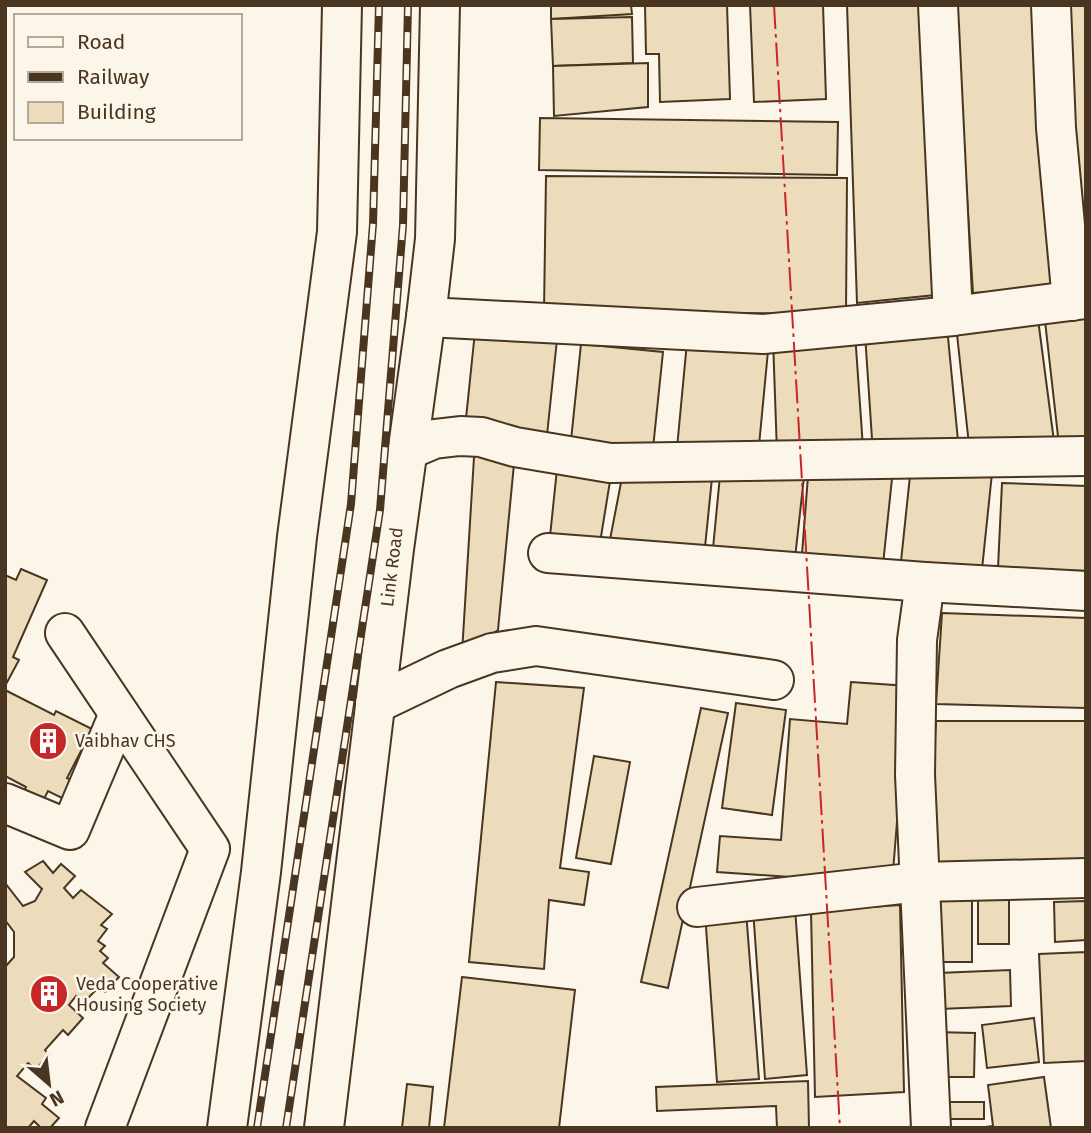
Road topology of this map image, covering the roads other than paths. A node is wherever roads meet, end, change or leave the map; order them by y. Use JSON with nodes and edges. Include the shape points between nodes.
{"nodes":[{"id":1,"x":342,"y":5,"type":"edge"},
{"id":2,"x":440,"y":5,"type":"edge"},
{"id":3,"x":938,"y":5,"type":"edge"},
{"id":4,"x":1051,"y":5,"type":"edge"},
{"id":5,"x":1079,"y":300,"type":"edge"},
{"id":6,"x":953,"y":316,"type":"junction"},
{"id":7,"x":426,"y":317,"type":"junction"},
{"id":8,"x":408,"y":450,"type":"junction"},
{"id":9,"x":1086,"y":456,"type":"edge"},
{"id":10,"x":548,"y":554,"type":"dead end"},
{"id":11,"x":926,"y":582,"type":"junction"},
{"id":12,"x":1086,"y":591,"type":"edge"},
{"id":13,"x":65,"y":634,"type":"dead end"},
{"id":14,"x":774,"y":680,"type":"dead end"},
{"id":15,"x":375,"y":704,"type":"junction"},
{"id":16,"x":119,"y":714,"type":"junction"},
{"id":17,"x":5,"y":803,"type":"edge"},
{"id":18,"x":1086,"y":878,"type":"edge"},
{"id":19,"x":919,"y":882,"type":"junction"},
{"id":20,"x":697,"y":907,"type":"dead end"},
{"id":21,"x":106,"y":1128,"type":"edge"},
{"id":22,"x":227,"y":1128,"type":"edge"},
{"id":23,"x":324,"y":1128,"type":"edge"},
{"id":24,"x":931,"y":1128,"type":"edge"}],
"edges":[{"from":1,"to":22,"type":"street","via":[[335,245]]},
{"from":2,"to":7,"type":"street","name":"Link Road","via":[[435,239]]},
{"from":3,"to":6,"type":"street"},
{"from":4,"to":5,"type":"street","via":[[1056,128]]},
{"from":5,"to":6,"type":"street"},
{"from":6,"to":7,"type":"street","via":[[763,334]]},
{"from":7,"to":8,"type":"street","name":"Link Road"},
{"from":8,"to":9,"type":"street","via":[[434,439],[460,436],[610,463]]},
{"from":8,"to":15,"type":"street","name":"Link Road"},
{"from":10,"to":11,"type":"street"},
{"from":11,"to":12,"type":"street"},
{"from":11,"to":19,"type":"street","via":[[917,640]]},
{"from":13,"to":16,"type":"street"},
{"from":14,"to":15,"type":"street","via":[[536,646],[492,653],[447,668]]},
{"from":15,"to":23,"type":"street","name":"Link Road"},
{"from":16,"to":17,"type":"street","via":[[70,830]]},
{"from":16,"to":21,"type":"street","via":[[210,849]]},
{"from":18,"to":19,"type":"street"},
{"from":19,"to":20,"type":"street"},
{"from":19,"to":24,"type":"street"}]}
